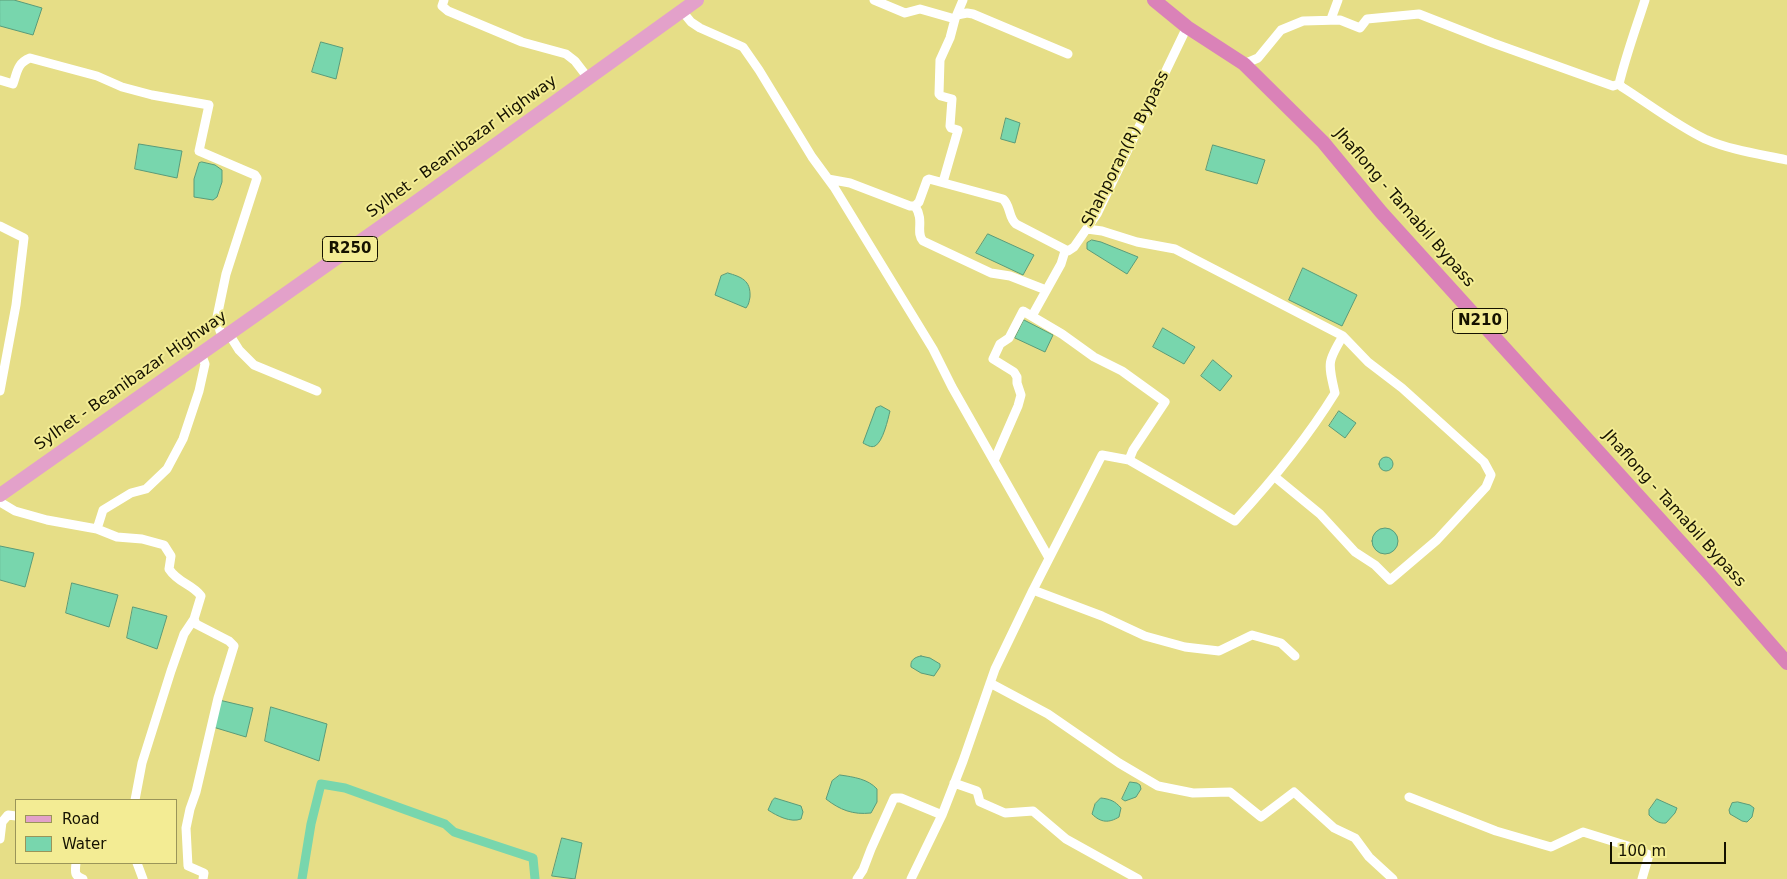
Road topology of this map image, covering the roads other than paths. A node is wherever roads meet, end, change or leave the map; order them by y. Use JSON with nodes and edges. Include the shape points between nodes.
{"nodes":[{"id":1,"x":444,"y":0,"type":"edge"},
{"id":2,"x":697,"y":0,"type":"edge"},
{"id":3,"x":874,"y":0,"type":"edge"},
{"id":4,"x":963,"y":0,"type":"edge"},
{"id":5,"x":1154,"y":0,"type":"edge"},
{"id":6,"x":1338,"y":0,"type":"edge"},
{"id":7,"x":1645,"y":0,"type":"edge"},
{"id":8,"x":686,"y":3,"type":"edge"},
{"id":9,"x":956,"y":17,"type":"junction"},
{"id":10,"x":1330,"y":19,"type":"junction"},
{"id":11,"x":1187,"y":27,"type":"junction"},
{"id":12,"x":1068,"y":54,"type":"dead end"},
{"id":13,"x":1244,"y":64,"type":"junction"},
{"id":14,"x":585,"y":74,"type":"junction"},
{"id":15,"x":0,"y":80,"type":"edge"},
{"id":16,"x":1619,"y":84,"type":"junction"},
{"id":17,"x":1787,"y":160,"type":"edge"},
{"id":18,"x":828,"y":179,"type":"junction"},
{"id":19,"x":943,"y":182,"type":"junction"},
{"id":20,"x":915,"y":206,"type":"junction"},
{"id":21,"x":0,"y":226,"type":"edge"},
{"id":22,"x":1087,"y":229,"type":"junction"},
{"id":23,"x":1065,"y":251,"type":"junction"},
{"id":24,"x":1046,"y":290,"type":"junction"},
{"id":25,"x":1032,"y":316,"type":"junction"},
{"id":26,"x":225,"y":332,"type":"junction"},
{"id":27,"x":1343,"y":336,"type":"junction"},
{"id":28,"x":201,"y":353,"type":"junction"},
{"id":29,"x":0,"y":391,"type":"edge"},
{"id":30,"x":317,"y":391,"type":"dead end"},
{"id":31,"x":1129,"y":460,"type":"junction"},
{"id":32,"x":994,"y":461,"type":"junction"},
{"id":33,"x":1275,"y":477,"type":"junction"},
{"id":34,"x":0,"y":488,"type":"edge"},
{"id":35,"x":0,"y":495,"type":"edge"},
{"id":36,"x":0,"y":502,"type":"edge"},
{"id":37,"x":96,"y":530,"type":"junction"},
{"id":38,"x":1049,"y":558,"type":"junction"},
{"id":39,"x":1033,"y":590,"type":"junction"},
{"id":40,"x":194,"y":619,"type":"junction"},
{"id":41,"x":1295,"y":656,"type":"dead end"},
{"id":42,"x":1787,"y":663,"type":"edge"},
{"id":43,"x":990,"y":683,"type":"junction"},
{"id":44,"x":954,"y":783,"type":"junction"},
{"id":45,"x":1409,"y":797,"type":"dead end"},
{"id":46,"x":135,"y":799,"type":"edge"},
{"id":47,"x":942,"y":815,"type":"junction"},
{"id":48,"x":15,"y":816,"type":"edge"},
{"id":49,"x":0,"y":839,"type":"edge"},
{"id":50,"x":76,"y":864,"type":"edge"},
{"id":51,"x":137,"y":864,"type":"edge"},
{"id":52,"x":83,"y":879,"type":"edge"},
{"id":53,"x":143,"y":879,"type":"edge"},
{"id":54,"x":203,"y":879,"type":"edge"},
{"id":55,"x":857,"y":879,"type":"edge"},
{"id":56,"x":911,"y":879,"type":"edge"},
{"id":57,"x":1138,"y":879,"type":"edge"},
{"id":58,"x":1393,"y":879,"type":"edge"},
{"id":59,"x":1642,"y":879,"type":"edge"}],
"edges":[{"from":1,"to":14,"type":"street","via":[[442,6],[448,11],[522,42],[566,54]]},
{"from":2,"to":8,"type":"main road","name":"Sylhet - Beanibazar Highway","number":"R250"},
{"from":3,"to":9,"type":"street","via":[[905,13],[920,9]]},
{"from":4,"to":9,"type":"street"},
{"from":5,"to":11,"type":"highway","name":"Jhaflong - Tamabil Bypass","number":"N210"},
{"from":6,"to":10,"type":"street"},
{"from":7,"to":16,"type":"street"},
{"from":8,"to":14,"type":"main road","name":"Sylhet - Beanibazar Highway","number":"R250"},
{"from":8,"to":18,"type":"street","via":[[691,22],[743,46]]},
{"from":8,"to":26,"type":"main road","name":"Sylhet - Beanibazar Highway","number":"R250"},
{"from":9,"to":12,"type":"street","via":[[973,14]]},
{"from":9,"to":19,"type":"street","via":[[939,70],[939,94],[952,99],[950,126],[958,130]]},
{"from":10,"to":13,"type":"street","via":[[1303,21],[1281,30],[1258,58]]},
{"from":10,"to":16,"type":"street","via":[[1360,28],[1367,19],[1419,14],[1613,86]]},
{"from":11,"to":13,"type":"highway","name":"Jhaflong - Tamabil Bypass","number":"N210"},
{"from":11,"to":22,"type":"street","name":"Shahporan(R) Bypass"},
{"from":13,"to":42,"type":"highway","name":"Jhaflong - Tamabil Bypass","number":"N210","via":[[1323,142]]},
{"from":14,"to":26,"type":"main road","name":"Sylhet - Beanibazar Highway","number":"R250"},
{"from":15,"to":26,"type":"street","via":[[13,84],[19,65],[30,58],[97,76],[129,89],[209,105],[199,151],[257,178],[226,274],[217,317]]},
{"from":16,"to":17,"type":"street","via":[[1705,139],[1729,148]]},
{"from":18,"to":20,"type":"street","via":[[850,183]]},
{"from":18,"to":32,"type":"street","via":[[933,349]]},
{"from":19,"to":20,"type":"street","via":[[926,180]]},
{"from":19,"to":23,"type":"street","via":[[1003,199],[1008,203],[1016,224]]},
{"from":20,"to":24,"type":"street","via":[[920,213],[919,234],[923,241],[992,273],[1010,276]]},
{"from":21,"to":29,"type":"street","via":[[24,238]]},
{"from":22,"to":23,"type":"street","name":"Shahporan(R) Bypass","via":[[1074,247]]},
{"from":22,"to":27,"type":"street","via":[[1175,249]]},
{"from":23,"to":24,"type":"street"},
{"from":24,"to":25,"type":"street"},
{"from":25,"to":31,"type":"street","via":[[1122,371],[1165,402]]},
{"from":25,"to":32,"type":"street","via":[[1023,310],[1009,338],[1000,344],[993,359],[1014,372],[1021,395]]},
{"from":26,"to":28,"type":"main road","name":"Sylhet - Beanibazar Highway","number":"R250"},
{"from":26,"to":30,"type":"street","via":[[254,365]]},
{"from":26,"to":34,"type":"main road","name":"Sylhet - Beanibazar Highway","number":"R250"},
{"from":27,"to":33,"type":"street","via":[[1331,356],[1335,393]]},
{"from":27,"to":33,"type":"street","via":[[1368,362],[1484,462],[1491,475],[1486,487],[1437,540],[1390,580]]},
{"from":28,"to":35,"type":"main road","name":"Sylhet - Beanibazar Highway","number":"R250"},
{"from":28,"to":37,"type":"street","via":[[205,364],[199,391],[183,439],[167,469],[146,489],[131,493],[103,510]]},
{"from":31,"to":33,"type":"street","via":[[1236,521]]},
{"from":31,"to":38,"type":"street","via":[[1102,455]]},
{"from":32,"to":38,"type":"street"},
{"from":36,"to":37,"type":"street","via":[[15,511]]},
{"from":37,"to":40,"type":"street","via":[[164,545],[171,556],[169,569],[175,578],[197,590],[201,596]]},
{"from":38,"to":39,"type":"street"},
{"from":39,"to":41,"type":"street","via":[[1145,636],[1185,647],[1219,651],[1252,635],[1281,643]]},
{"from":39,"to":43,"type":"street"},
{"from":40,"to":46,"type":"street","via":[[184,634],[165,688],[142,763]]},
{"from":40,"to":54,"type":"street","via":[[196,624],[234,646],[186,828],[188,866],[204,872]]},
{"from":43,"to":44,"type":"street"},
{"from":43,"to":58,"type":"street","via":[[1048,714],[1158,786],[1194,792],[1230,792],[1261,817],[1294,792],[1334,828],[1356,838],[1369,857]]},
{"from":44,"to":47,"type":"street"},
{"from":44,"to":57,"type":"street","via":[[977,791],[980,802],[1005,813],[1033,810],[1066,839]]},
{"from":45,"to":59,"type":"street","via":[[1496,831],[1551,847],[1583,832],[1628,846],[1649,855]]},
{"from":47,"to":55,"type":"street","via":[[894,798]]},
{"from":47,"to":56,"type":"street"},
{"from":48,"to":49,"type":"street","via":[[8,815],[2,822]]},
{"from":50,"to":52,"type":"street","via":[[74,873]]},
{"from":51,"to":53,"type":"street"}]}
